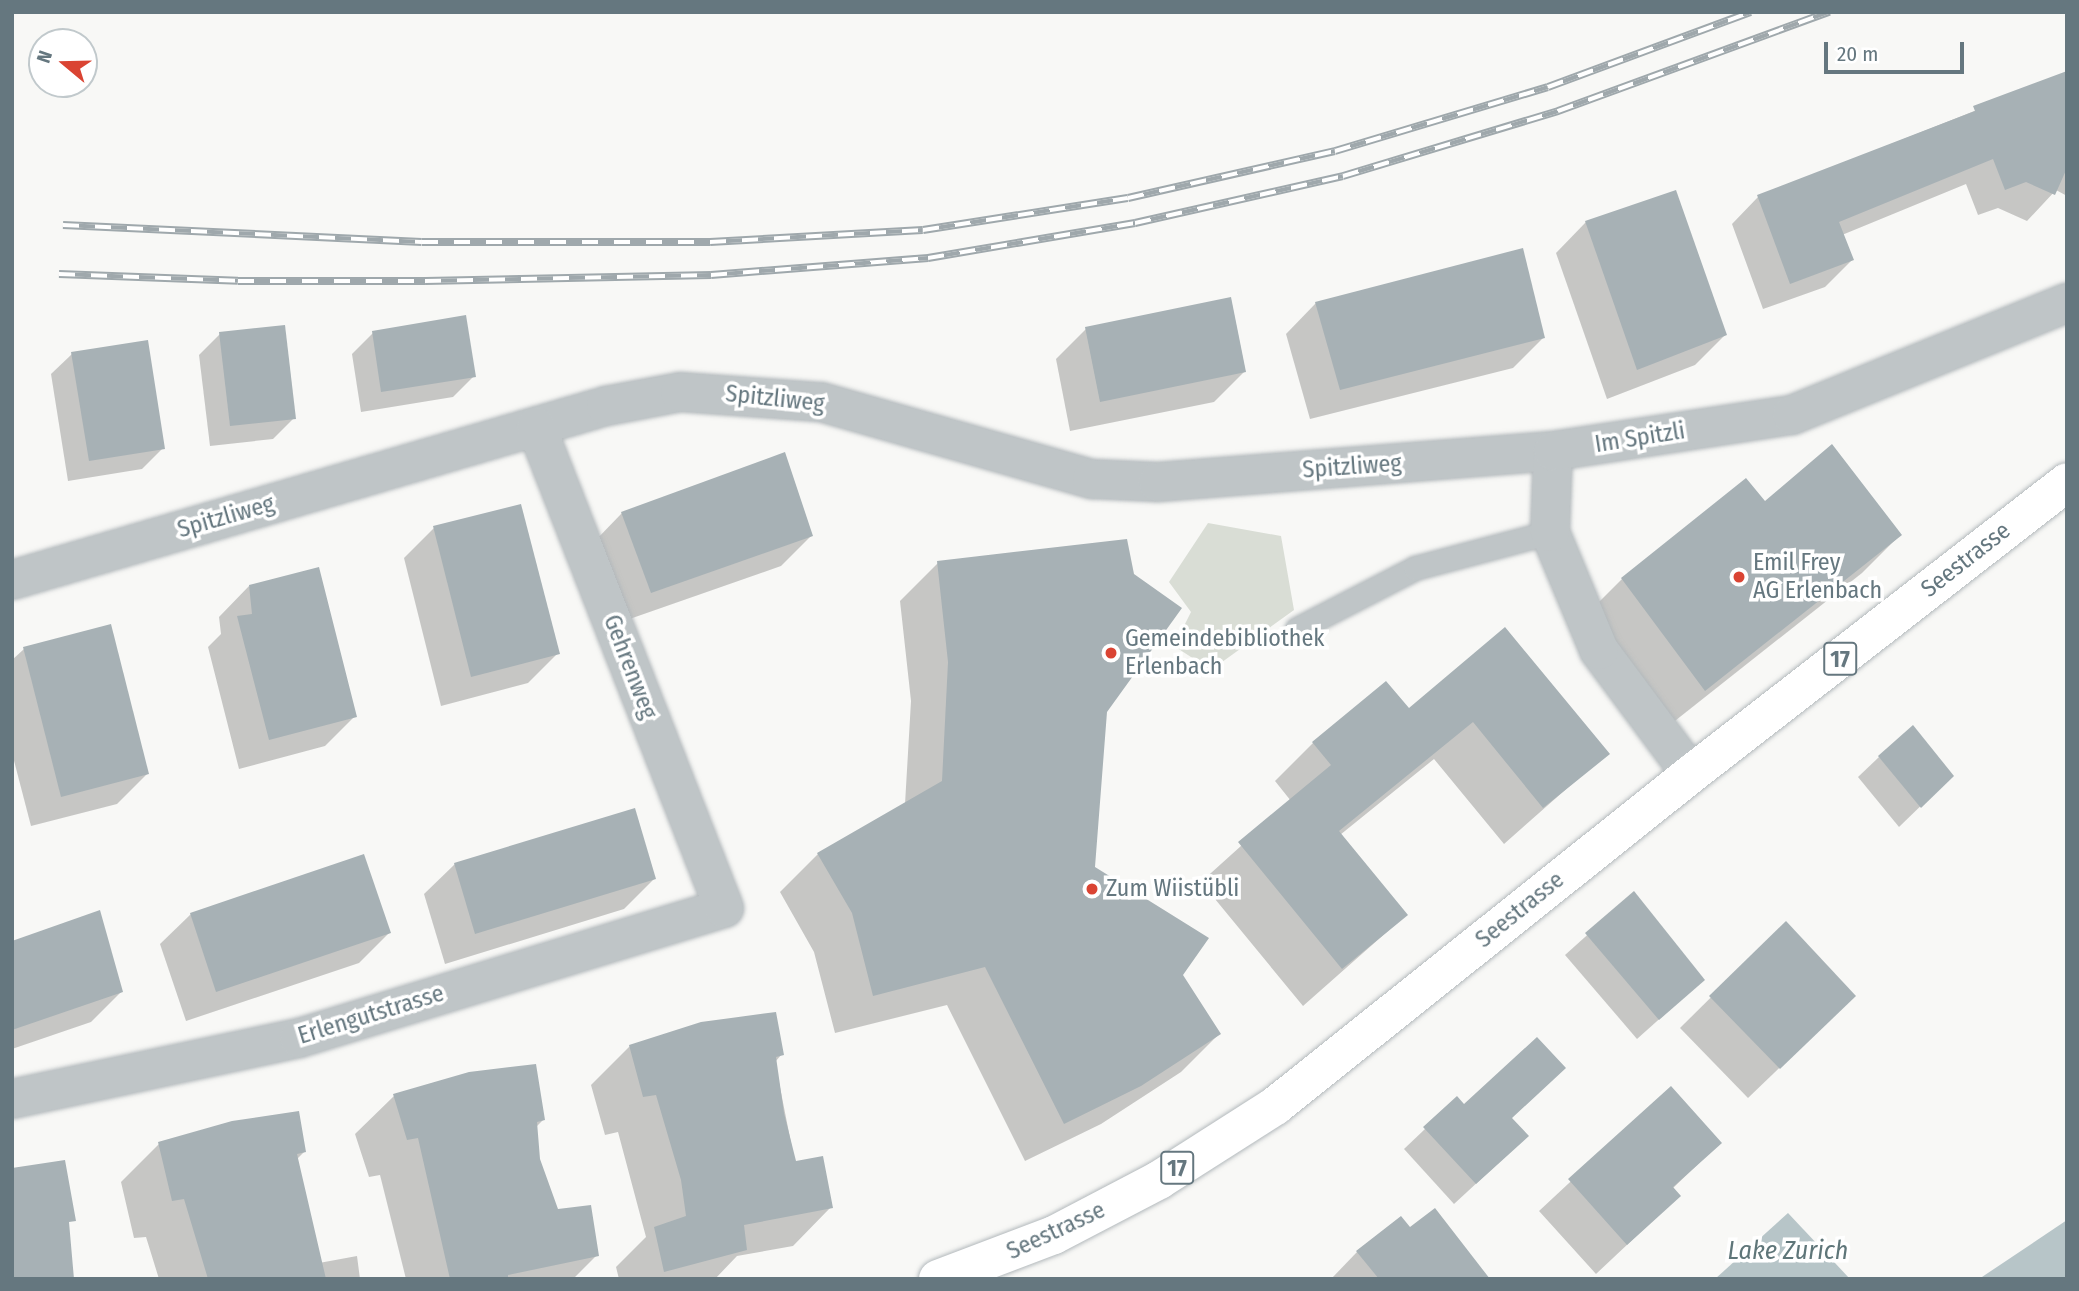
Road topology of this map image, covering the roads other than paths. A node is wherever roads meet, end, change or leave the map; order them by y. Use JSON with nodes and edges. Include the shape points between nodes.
{"nodes":[{"id":1,"x":2067,"y":303,"type":"edge"},
{"id":2,"x":536,"y":426,"type":"junction"},
{"id":3,"x":1553,"y":451,"type":"junction"},
{"id":4,"x":2067,"y":482,"type":"edge"},
{"id":5,"x":1550,"y":532,"type":"junction"},
{"id":6,"x":12,"y":580,"type":"edge"},
{"id":7,"x":1297,"y":629,"type":"dead end"},
{"id":8,"x":1691,"y":774,"type":"junction"},
{"id":9,"x":724,"y":908,"type":"joint"},
{"id":10,"x":12,"y":1099,"type":"edge"},
{"id":11,"x":938,"y":1279,"type":"edge"}],
"edges":[{"from":1,"to":3,"type":"street","name":"Im Spitzli","via":[[1792,415]]},
{"from":2,"to":3,"type":"street","name":"Spitzliweg","via":[[680,391],[751,393],[821,402],[1092,479],[1158,482]]},
{"from":2,"to":6,"type":"street","name":"Spitzliweg"},
{"from":2,"to":9,"type":"street","name":"Gehrenweg"},
{"from":3,"to":5,"type":"street"},
{"from":4,"to":8,"type":"main road","name":"Seestrasse","number":"17"},
{"from":5,"to":7,"type":"lane","via":[[1415,568]]},
{"from":5,"to":8,"type":"street","via":[[1599,650]]},
{"from":8,"to":11,"type":"main road","name":"Seestrasse","number":"17","via":[[1275,1106],[1158,1180],[1054,1236]]},
{"from":9,"to":10,"type":"street","name":"Erlengutstrasse","via":[[299,1038]]}]}
